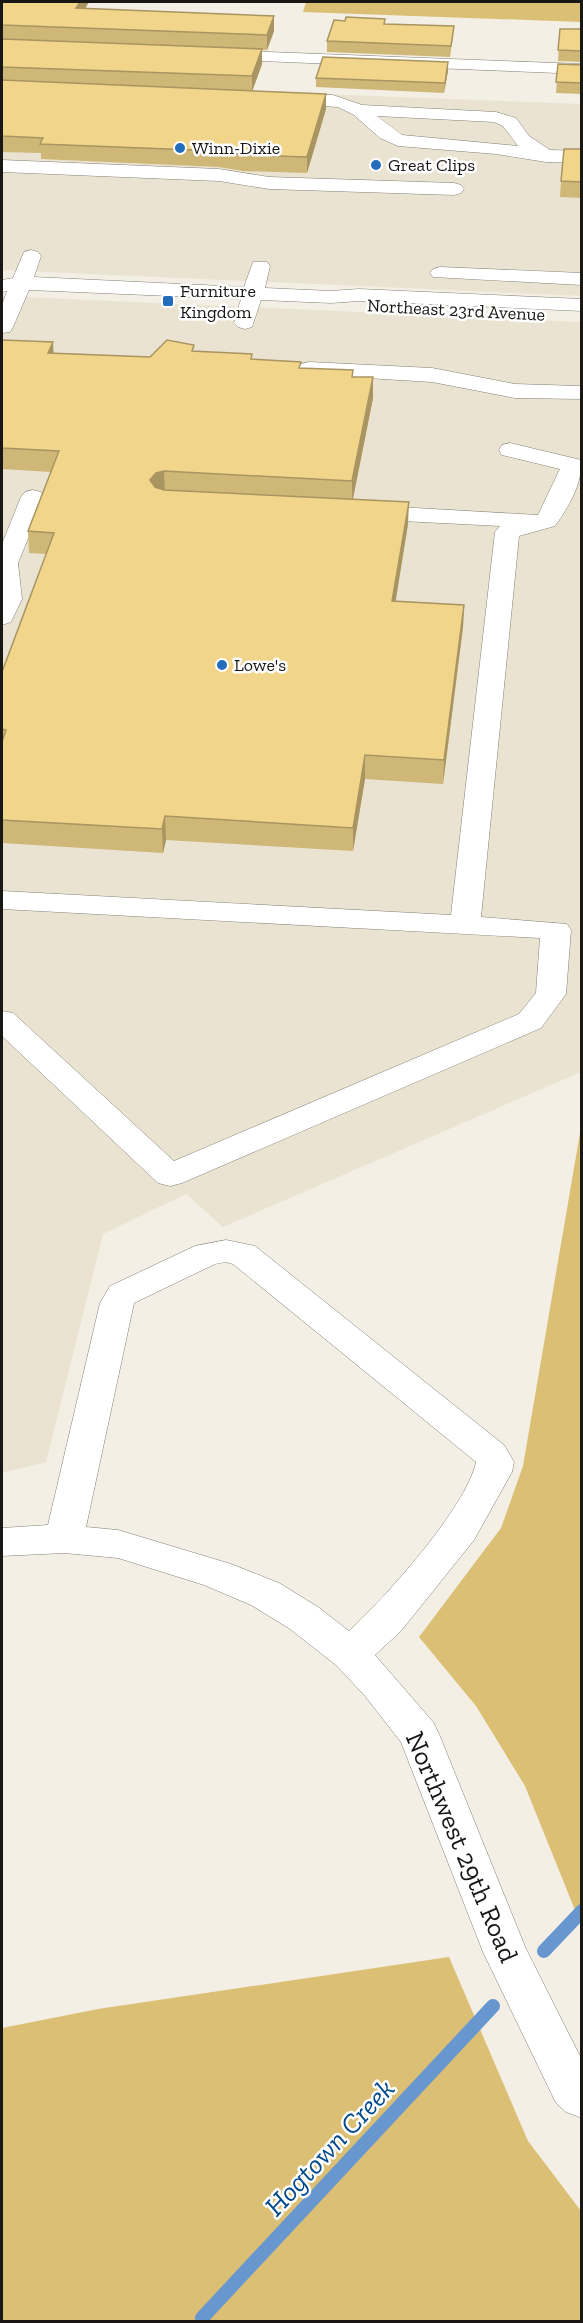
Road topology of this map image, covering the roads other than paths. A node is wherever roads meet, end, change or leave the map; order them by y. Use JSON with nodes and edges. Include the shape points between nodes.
{"nodes":[{"id":1,"x":202,"y":54,"type":"edge"},
{"id":2,"x":582,"y":69,"type":"edge"},
{"id":3,"x":269,"y":99,"type":"edge"},
{"id":4,"x":359,"y":110,"type":"junction"},
{"id":5,"x":546,"y":156,"type":"junction"},
{"id":6,"x":582,"y":157,"type":"edge"},
{"id":7,"x":2,"y":166,"type":"edge"},
{"id":8,"x":454,"y":189,"type":"dead end"},
{"id":9,"x":31,"y":256,"type":"dead end"},
{"id":10,"x":260,"y":266,"type":"dead end"},
{"id":11,"x":440,"y":273,"type":"dead end"},
{"id":12,"x":2,"y":279,"type":"edge"},
{"id":13,"x":582,"y":279,"type":"edge"},
{"id":14,"x":22,"y":283,"type":"junction"},
{"id":15,"x":2,"y":286,"type":"edge"},
{"id":16,"x":254,"y":293,"type":"junction"},
{"id":17,"x":331,"y":297,"type":"junction"},
{"id":18,"x":582,"y":305,"type":"edge"},
{"id":19,"x":582,"y":315,"type":"edge"},
{"id":20,"x":245,"y":322,"type":"dead end"},
{"id":21,"x":2,"y":327,"type":"edge"},
{"id":22,"x":287,"y":368,"type":"edge"},
{"id":23,"x":579,"y":393,"type":"dead end"},
{"id":24,"x":510,"y":450,"type":"dead end"},
{"id":25,"x":33,"y":497,"type":"dead end"},
{"id":26,"x":344,"y":511,"type":"edge"},
{"id":27,"x":547,"y":521,"type":"junction"},
{"id":28,"x":2,"y":617,"type":"edge"},
{"id":29,"x":2,"y":900,"type":"edge"},
{"id":30,"x":465,"y":925,"type":"junction"},
{"id":31,"x":2,"y":1020,"type":"edge"},
{"id":32,"x":64,"y":1539,"type":"junction"},
{"id":33,"x":2,"y":1542,"type":"edge"},
{"id":34,"x":350,"y":1654,"type":"junction"},
{"id":35,"x":582,"y":2097,"type":"edge"}],
"edges":[{"from":1,"to":2,"type":"street"},
{"from":3,"to":4,"type":"street","via":[[334,102]]},
{"from":4,"to":5,"type":"street","via":[[384,134],[398,140]]},
{"from":4,"to":5,"type":"street","via":[[496,117],[510,122],[522,140]]},
{"from":5,"to":6,"type":"street"},
{"from":7,"to":8,"type":"street","via":[[219,175],[269,183]]},
{"from":9,"to":14,"type":"street"},
{"from":10,"to":16,"type":"street"},
{"from":11,"to":13,"type":"street"},
{"from":12,"to":14,"type":"street"},
{"from":14,"to":15,"type":"street","name":"Northeast 23rd Avenue"},
{"from":14,"to":16,"type":"street","name":"Northeast 23rd Avenue"},
{"from":14,"to":21,"type":"street"},
{"from":16,"to":17,"type":"street","name":"Northeast 23rd Avenue"},
{"from":16,"to":20,"type":"street"},
{"from":17,"to":18,"type":"street","name":"Northeast 23rd Avenue"},
{"from":17,"to":19,"type":"street","name":"Northeast 23rd Avenue","via":[[357,305]]},
{"from":22,"to":23,"type":"street","via":[[432,375],[515,391]]},
{"from":24,"to":27,"type":"street","via":[[573,465]]},
{"from":25,"to":28,"type":"street","via":[[6,563],[9,599]]},
{"from":26,"to":27,"type":"street"},
{"from":27,"to":30,"type":"street","via":[[507,532]]},
{"from":29,"to":30,"type":"street"},
{"from":30,"to":31,"type":"street","via":[[556,930],[551,994],[530,1021],[170,1175]]},
{"from":32,"to":33,"type":"street","name":"Northwest 29th Road"},
{"from":32,"to":34,"type":"street","name":"Northwest 29th Road","via":[[118,1544],[217,1574],[265,1594]]},
{"from":32,"to":34,"type":"street","via":[[122,1294],[207,1254],[243,1254],[495,1462],[460,1530],[387,1620]]},
{"from":34,"to":35,"type":"street","name":"Northwest 29th Road","via":[[418,1734],[505,1952],[572,2088]]}]}
